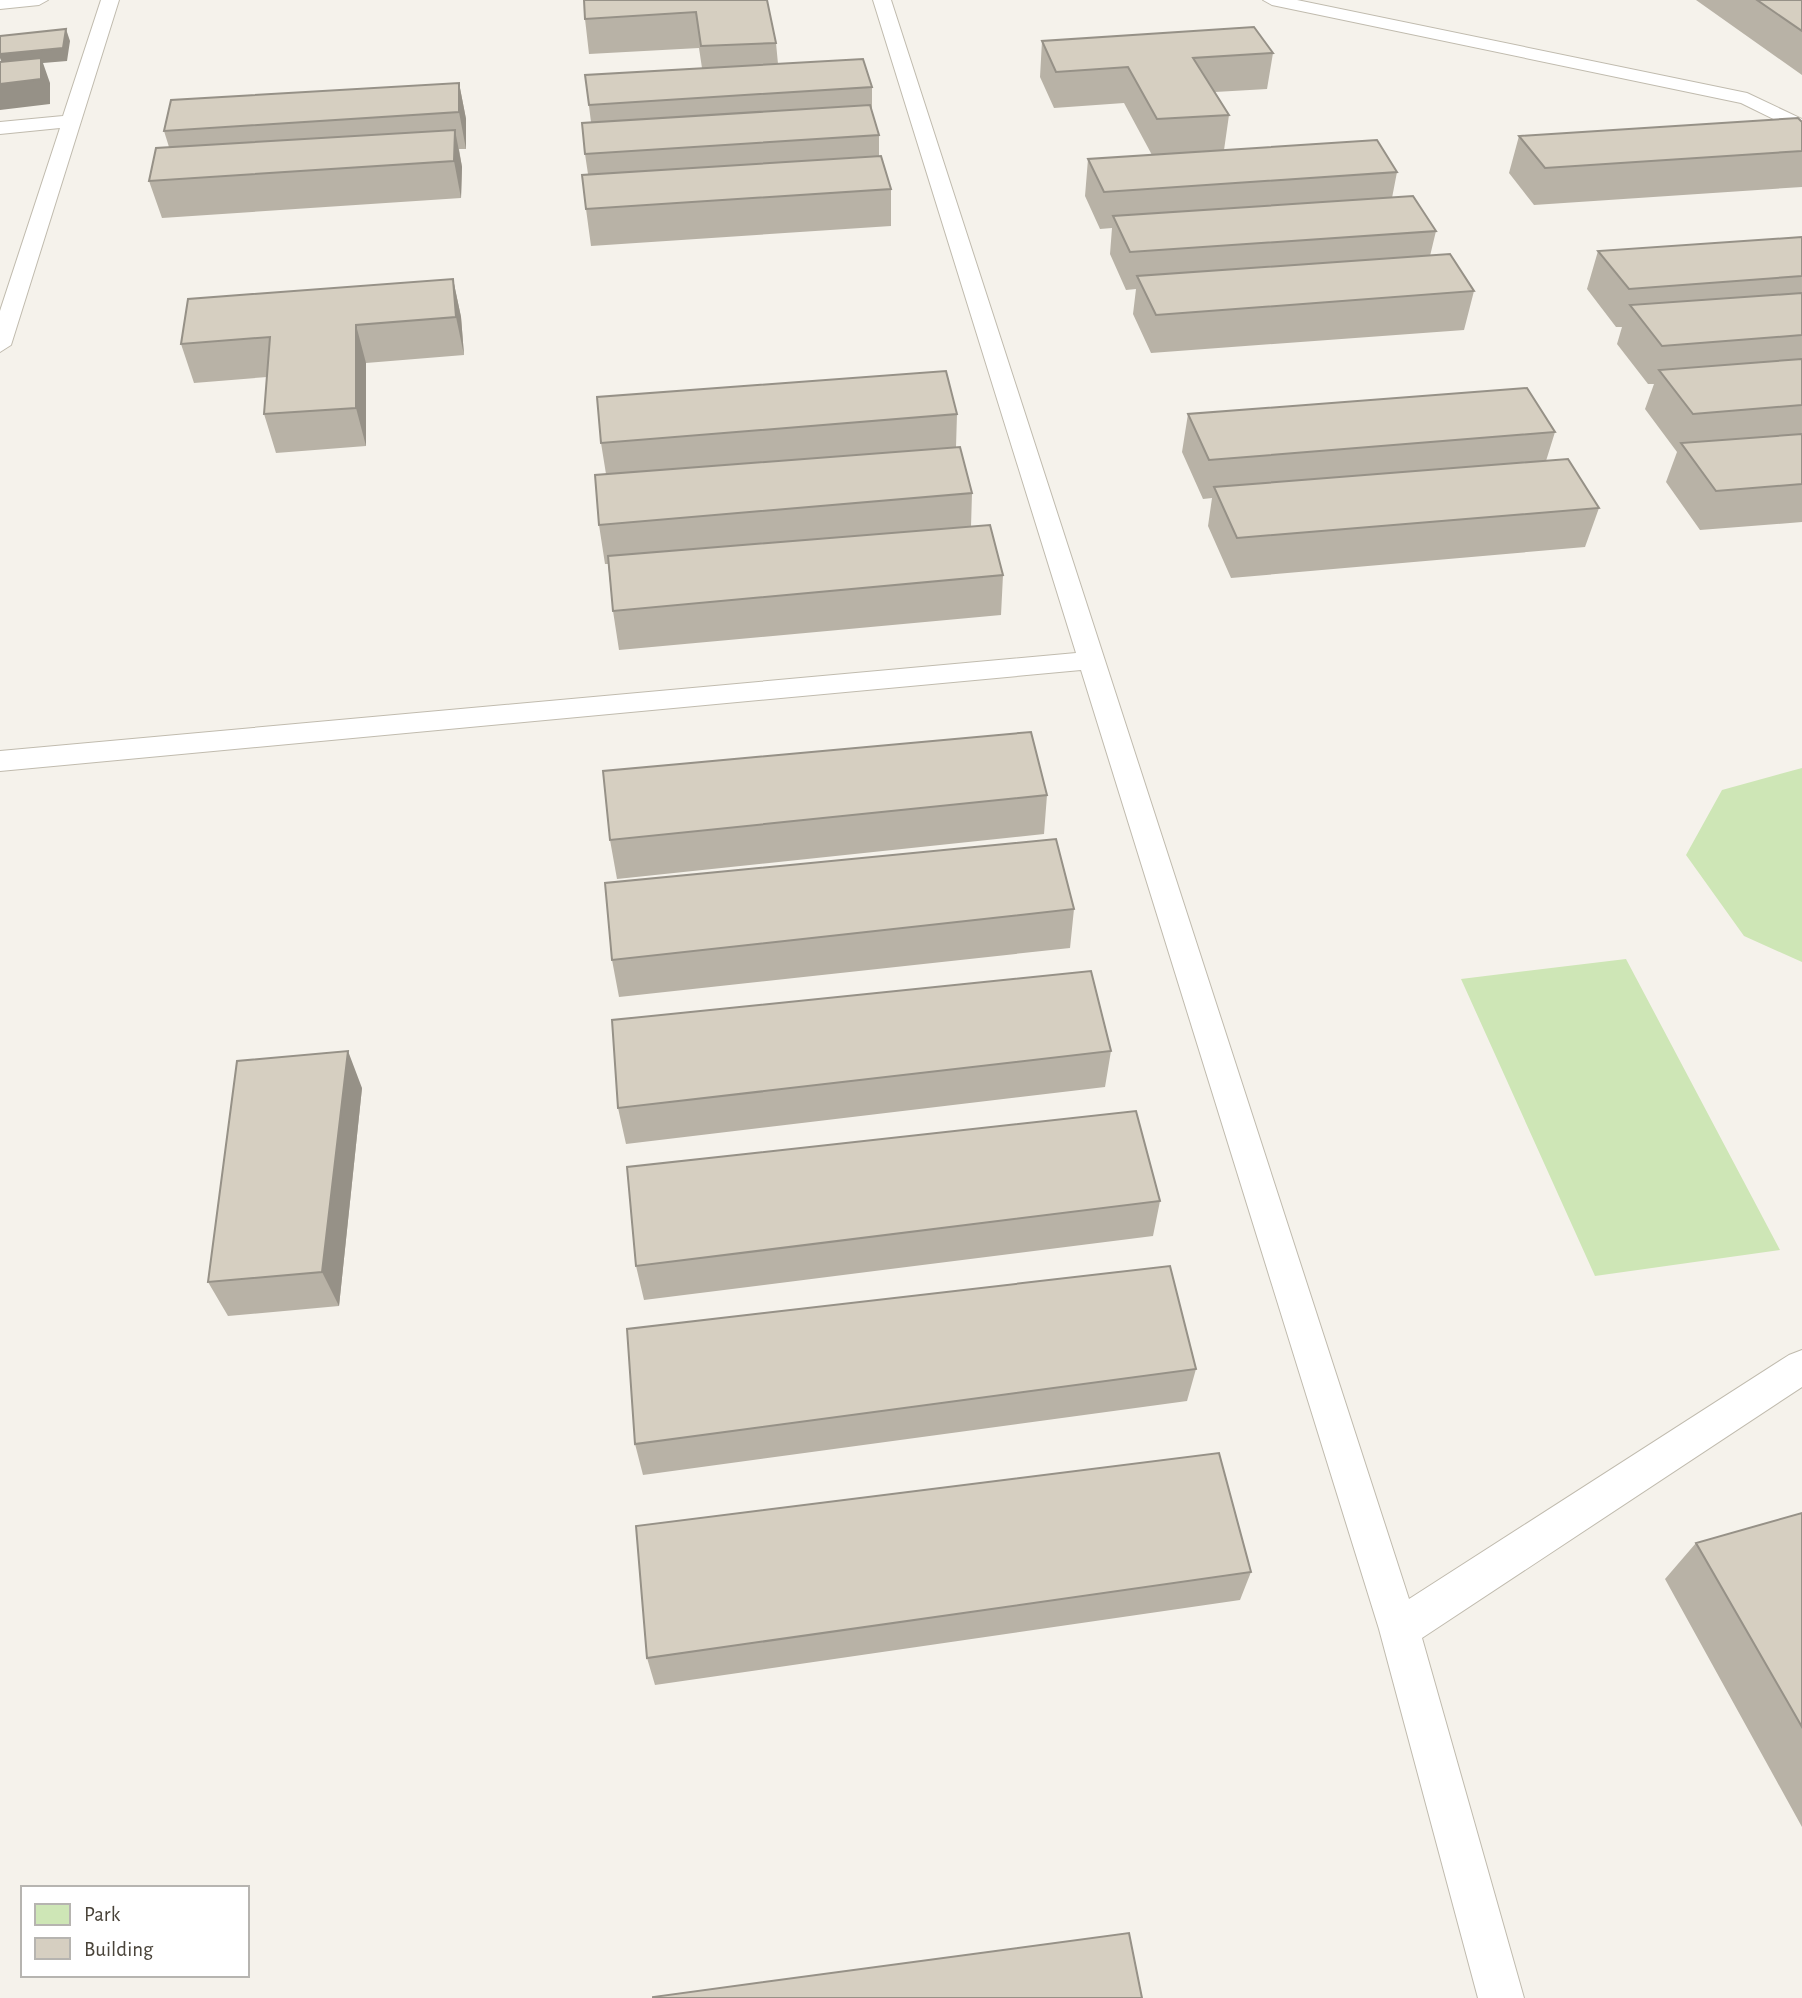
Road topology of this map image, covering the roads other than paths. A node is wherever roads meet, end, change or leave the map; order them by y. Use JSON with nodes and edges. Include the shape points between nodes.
{"nodes":[{"id":1,"x":39,"y":0,"type":"edge"},
{"id":2,"x":110,"y":0,"type":"edge"},
{"id":3,"x":882,"y":0,"type":"edge"},
{"id":4,"x":1272,"y":0,"type":"edge"},
{"id":5,"x":0,"y":4,"type":"edge"},
{"id":6,"x":71,"y":121,"type":"junction"},
{"id":7,"x":1802,"y":127,"type":"edge"},
{"id":8,"x":0,"y":128,"type":"edge"},
{"id":9,"x":0,"y":345,"type":"edge"},
{"id":10,"x":1091,"y":660,"type":"junction"},
{"id":11,"x":0,"y":761,"type":"edge"},
{"id":12,"x":1802,"y":1367,"type":"edge"},
{"id":13,"x":1399,"y":1629,"type":"junction"},
{"id":14,"x":1501,"y":1998,"type":"edge"}],
"edges":[{"from":1,"to":5,"type":"lane"},
{"from":2,"to":6,"type":"lane"},
{"from":3,"to":10,"type":"lane"},
{"from":4,"to":7,"type":"lane","via":[[1747,99]]},
{"from":6,"to":8,"type":"lane"},
{"from":6,"to":9,"type":"lane"},
{"from":10,"to":11,"type":"lane"},
{"from":10,"to":13,"type":"lane"},
{"from":12,"to":13,"type":"lane"},
{"from":13,"to":14,"type":"lane"}]}
